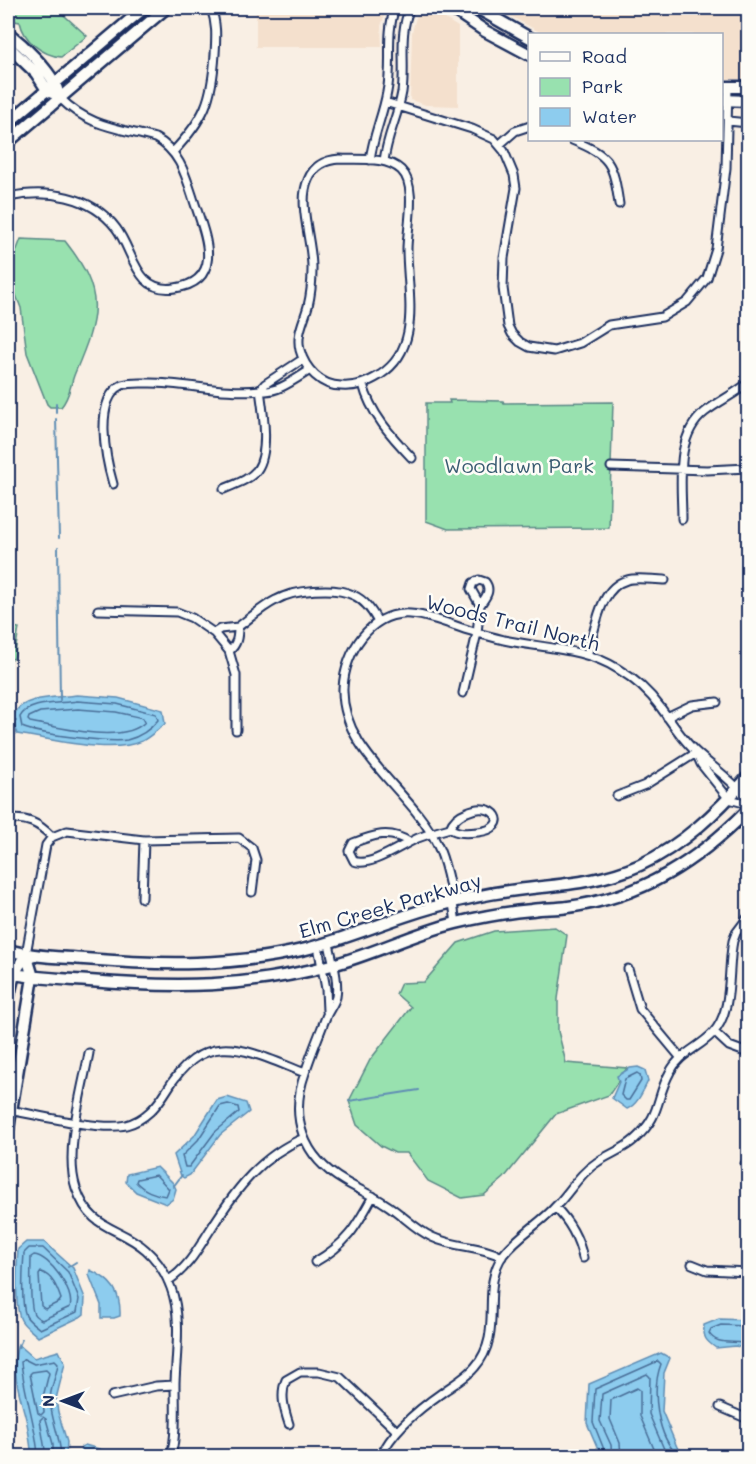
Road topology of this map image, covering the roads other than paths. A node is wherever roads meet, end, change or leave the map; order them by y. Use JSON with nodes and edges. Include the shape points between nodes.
{"nodes":[{"id":1,"x":144,"y":8,"type":"edge"},
{"id":2,"x":166,"y":8,"type":"edge"},
{"id":3,"x":211,"y":8,"type":"edge"},
{"id":4,"x":395,"y":8,"type":"edge"},
{"id":5,"x":410,"y":8,"type":"edge"},
{"id":6,"x":451,"y":8,"type":"edge"},
{"id":7,"x":477,"y":8,"type":"edge"},
{"id":8,"x":8,"y":33,"type":"edge"},
{"id":9,"x":528,"y":37,"type":"edge"},
{"id":10,"x":8,"y":46,"type":"edge"},
{"id":11,"x":528,"y":54,"type":"edge"},
{"id":12,"x":51,"y":86,"type":"junction"},
{"id":13,"x":725,"y":87,"type":"edge"},
{"id":14,"x":748,"y":87,"type":"edge"},
{"id":15,"x":60,"y":98,"type":"junction"},
{"id":16,"x":725,"y":101,"type":"edge"},
{"id":17,"x":748,"y":101,"type":"edge"},
{"id":18,"x":385,"y":102,"type":"junction"},
{"id":19,"x":399,"y":106,"type":"junction"},
{"id":20,"x":728,"y":122,"type":"junction"},
{"id":21,"x":8,"y":123,"type":"edge"},
{"id":22,"x":748,"y":123,"type":"edge"},
{"id":23,"x":528,"y":127,"type":"edge"},
{"id":24,"x":574,"y":141,"type":"edge"},
{"id":25,"x":8,"y":142,"type":"edge"},
{"id":26,"x":498,"y":145,"type":"junction"},
{"id":27,"x":173,"y":152,"type":"junction"},
{"id":28,"x":370,"y":160,"type":"junction"},
{"id":29,"x":384,"y":161,"type":"junction"},
{"id":30,"x":8,"y":197,"type":"edge"},
{"id":31,"x":619,"y":204,"type":"dead end"},
{"id":32,"x":303,"y":359,"type":"junction"},
{"id":33,"x":310,"y":370,"type":"junction"},
{"id":34,"x":748,"y":383,"type":"edge"},
{"id":35,"x":363,"y":384,"type":"junction"},
{"id":36,"x":260,"y":390,"type":"junction"},
{"id":37,"x":412,"y":458,"type":"dead end"},
{"id":38,"x":611,"y":467,"type":"dead end"},
{"id":39,"x":748,"y":468,"type":"edge"},
{"id":40,"x":682,"y":469,"type":"junction"},
{"id":41,"x":113,"y":484,"type":"dead end"},
{"id":42,"x":224,"y":489,"type":"dead end"},
{"id":43,"x":681,"y":519,"type":"dead end"},
{"id":44,"x":665,"y":580,"type":"dead end"},
{"id":45,"x":480,"y":605,"type":"dead end"},
{"id":46,"x":98,"y":610,"type":"dead end"},
{"id":47,"x":378,"y":622,"type":"junction"},
{"id":48,"x":238,"y":627,"type":"junction"},
{"id":49,"x":214,"y":633,"type":"junction"},
{"id":50,"x":477,"y":633,"type":"junction"},
{"id":51,"x":229,"y":651,"type":"junction"},
{"id":52,"x":587,"y":655,"type":"junction"},
{"id":53,"x":463,"y":693,"type":"dead end"},
{"id":54,"x":717,"y":702,"type":"dead end"},
{"id":55,"x":667,"y":717,"type":"junction"},
{"id":56,"x":236,"y":730,"type":"dead end"},
{"id":57,"x":696,"y":753,"type":"junction"},
{"id":58,"x":748,"y":777,"type":"edge"},
{"id":59,"x":739,"y":788,"type":"junction"},
{"id":60,"x":617,"y":796,"type":"dead end"},
{"id":61,"x":729,"y":799,"type":"junction"},
{"id":62,"x":748,"y":800,"type":"edge"},
{"id":63,"x":748,"y":804,"type":"edge"},
{"id":64,"x":748,"y":810,"type":"edge"},
{"id":65,"x":8,"y":820,"type":"edge"},
{"id":66,"x":450,"y":828,"type":"junction"},
{"id":67,"x":432,"y":834,"type":"junction"},
{"id":68,"x":51,"y":837,"type":"junction"},
{"id":69,"x":144,"y":840,"type":"junction"},
{"id":70,"x":409,"y":842,"type":"junction"},
{"id":71,"x":252,"y":892,"type":"dead end"},
{"id":72,"x":142,"y":898,"type":"dead end"},
{"id":73,"x":452,"y":902,"type":"junction"},
{"id":74,"x":748,"y":918,"type":"edge"},
{"id":75,"x":456,"y":923,"type":"junction"},
{"id":76,"x":324,"y":944,"type":"junction"},
{"id":77,"x":8,"y":950,"type":"edge"},
{"id":78,"x":26,"y":954,"type":"junction"},
{"id":79,"x":328,"y":966,"type":"junction"},
{"id":80,"x":628,"y":969,"type":"dead end"},
{"id":81,"x":11,"y":973,"type":"edge"},
{"id":82,"x":33,"y":977,"type":"junction"},
{"id":83,"x":8,"y":999,"type":"edge"},
{"id":84,"x":714,"y":1032,"type":"junction"},
{"id":85,"x":89,"y":1053,"type":"dead end"},
{"id":86,"x":748,"y":1053,"type":"edge"},
{"id":87,"x":680,"y":1057,"type":"junction"},
{"id":88,"x":305,"y":1073,"type":"junction"},
{"id":89,"x":9,"y":1110,"type":"edge"},
{"id":90,"x":77,"y":1122,"type":"junction"},
{"id":91,"x":8,"y":1129,"type":"edge"},
{"id":92,"x":304,"y":1138,"type":"junction"},
{"id":93,"x":373,"y":1196,"type":"junction"},
{"id":94,"x":555,"y":1207,"type":"junction"},
{"id":95,"x":502,"y":1257,"type":"junction"},
{"id":96,"x":583,"y":1258,"type":"dead end"},
{"id":97,"x":315,"y":1262,"type":"dead end"},
{"id":98,"x":692,"y":1264,"type":"dead end"},
{"id":99,"x":748,"y":1272,"type":"edge"},
{"id":100,"x":168,"y":1281,"type":"junction"},
{"id":101,"x":175,"y":1385,"type":"junction"},
{"id":102,"x":112,"y":1396,"type":"dead end"},
{"id":103,"x":720,"y":1407,"type":"dead end"},
{"id":104,"x":748,"y":1419,"type":"edge"},
{"id":105,"x":289,"y":1424,"type":"dead end"},
{"id":106,"x":397,"y":1431,"type":"junction"},
{"id":107,"x":171,"y":1456,"type":"edge"},
{"id":108,"x":381,"y":1456,"type":"edge"}],
"edges":[{"from":1,"to":12,"type":"street"},
{"from":2,"to":15,"type":"street"},
{"from":3,"to":27,"type":"street","via":[[217,32],[212,87],[200,120]]},
{"from":4,"to":18,"type":"street","via":[[389,30]]},
{"from":5,"to":19,"type":"street","via":[[403,37]]},
{"from":6,"to":11,"type":"street"},
{"from":7,"to":9,"type":"street"},
{"from":8,"to":12,"type":"street","via":[[33,56]]},
{"from":10,"to":12,"type":"street"},
{"from":12,"to":15,"type":"street"},
{"from":12,"to":21,"type":"street"},
{"from":13,"to":14,"type":"street"},
{"from":13,"to":16,"type":"street"},
{"from":15,"to":25,"type":"street"},
{"from":15,"to":27,"type":"street","via":[[97,124],[155,138]]},
{"from":16,"to":17,"type":"street"},
{"from":16,"to":20,"type":"street"},
{"from":18,"to":19,"type":"street"},
{"from":18,"to":28,"type":"street"},
{"from":19,"to":26,"type":"street","via":[[471,129],[494,139]]},
{"from":19,"to":29,"type":"street"},
{"from":20,"to":22,"type":"street"},
{"from":20,"to":26,"type":"street","via":[[716,249],[698,291],[662,317],[609,325],[580,343],[554,351],[528,347],[507,326],[504,258],[516,188],[510,162]]},
{"from":23,"to":26,"type":"street","via":[[515,131]]},
{"from":24,"to":31,"type":"street","via":[[597,150],[609,164]]},
{"from":27,"to":30,"type":"street","via":[[182,166],[209,252],[203,272],[183,286],[166,288],[146,281],[116,228],[86,203],[55,195]]},
{"from":28,"to":29,"type":"street"},
{"from":28,"to":32,"type":"street","via":[[323,162],[307,182],[305,210],[312,268],[308,307],[299,333]]},
{"from":29,"to":35,"type":"street","via":[[400,169],[410,184],[410,327],[406,343],[393,364]]},
{"from":32,"to":33,"type":"street"},
{"from":32,"to":36,"type":"street"},
{"from":33,"to":35,"type":"street","via":[[330,385]]},
{"from":33,"to":36,"type":"street","via":[[283,386]]},
{"from":34,"to":40,"type":"street","via":[[694,422],[684,445]]},
{"from":35,"to":37,"type":"street","via":[[373,411]]},
{"from":36,"to":41,"type":"street","via":[[159,383],[129,383],[116,389],[107,400],[104,426]]},
{"from":36,"to":42,"type":"street","via":[[264,438],[261,463],[251,475]]},
{"from":38,"to":40,"type":"street"},
{"from":39,"to":40,"type":"street"},
{"from":40,"to":43,"type":"street"},
{"from":44,"to":52,"type":"street","via":[[628,580],[614,586],[605,597]]},
{"from":45,"to":50,"type":"street"},
{"from":46,"to":49,"type":"street","via":[[177,612]]},
{"from":47,"to":48,"type":"street","via":[[367,605],[352,594],[303,591],[276,599]]},
{"from":47,"to":50,"type":"street","name":"Woods Trail North","via":[[395,614],[417,614]]},
{"from":47,"to":67,"type":"street","via":[[357,644],[345,671],[343,703],[361,745]]},
{"from":48,"to":49,"type":"street"},
{"from":48,"to":51,"type":"street","via":[[235,646]]},
{"from":49,"to":51,"type":"street"},
{"from":50,"to":52,"type":"street","name":"Woods Trail North"},
{"from":50,"to":53,"type":"street"},
{"from":51,"to":56,"type":"street","via":[[236,675]]},
{"from":52,"to":55,"type":"street","name":"Woods Trail North","via":[[627,675]]},
{"from":54,"to":55,"type":"street","via":[[692,705]]},
{"from":55,"to":57,"type":"street","name":"Woods Trail North"},
{"from":57,"to":59,"type":"street","name":"Woods Trail North"},
{"from":57,"to":60,"type":"street","via":[[645,785]]},
{"from":57,"to":61,"type":"street","name":"Woods Trail North"},
{"from":58,"to":59,"type":"street","name":"Elm Creek Parkway"},
{"from":59,"to":61,"type":"street","name":"Elm Creek Parkway"},
{"from":59,"to":62,"type":"street","name":"Woods Trail North"},
{"from":61,"to":63,"type":"street"},
{"from":61,"to":73,"type":"street","name":"Elm Creek Parkway","via":[[663,853],[614,875]]},
{"from":64,"to":75,"type":"street","name":"Elm Creek Parkway","via":[[692,860],[627,893],[568,907]]},
{"from":65,"to":68,"type":"street","via":[[30,820]]},
{"from":66,"to":66,"type":"street","via":[[459,815],[473,809],[492,810],[498,820],[490,830],[479,832],[454,832]]},
{"from":66,"to":67,"type":"street"},
{"from":67,"to":70,"type":"street"},
{"from":67,"to":73,"type":"street"},
{"from":68,"to":69,"type":"street","via":[[73,831]]},
{"from":68,"to":78,"type":"street","via":[[46,845]]},
{"from":69,"to":71,"type":"street","via":[[239,838],[252,848],[256,860]]},
{"from":69,"to":72,"type":"street"},
{"from":70,"to":70,"type":"street","via":[[387,833],[353,843],[349,851],[354,861],[362,863]]},
{"from":73,"to":75,"type":"street"},
{"from":73,"to":76,"type":"street","name":"Elm Creek Parkway"},
{"from":74,"to":84,"type":"street","via":[[733,941],[724,1014]]},
{"from":75,"to":79,"type":"street","name":"Elm Creek Parkway"},
{"from":76,"to":78,"type":"street","name":"Elm Creek Parkway","via":[[269,957],[199,964]]},
{"from":76,"to":79,"type":"street"},
{"from":76,"to":79,"type":"street"},
{"from":77,"to":78,"type":"street","name":"Elm Creek Parkway"},
{"from":78,"to":81,"type":"street"},
{"from":78,"to":82,"type":"street"},
{"from":79,"to":82,"type":"street","name":"Elm Creek Parkway","via":[[257,980],[182,987]]},
{"from":79,"to":88,"type":"street","via":[[327,1014]]},
{"from":80,"to":87,"type":"street","via":[[639,1009]]},
{"from":81,"to":82,"type":"street","name":"Elm Creek Parkway"},
{"from":81,"to":83,"type":"street"},
{"from":82,"to":89,"type":"street"},
{"from":84,"to":86,"type":"street","via":[[729,1046]]},
{"from":84,"to":87,"type":"street"},
{"from":85,"to":90,"type":"street"},
{"from":87,"to":94,"type":"street","via":[[668,1075],[649,1124],[623,1149],[584,1172]]},
{"from":88,"to":90,"type":"street","via":[[237,1049],[214,1049],[184,1066],[157,1106],[137,1121],[113,1126]]},
{"from":88,"to":92,"type":"street","via":[[298,1108]]},
{"from":89,"to":90,"type":"street"},
{"from":89,"to":91,"type":"street"},
{"from":90,"to":100,"type":"street","via":[[71,1160],[73,1178],[84,1204],[100,1224],[147,1251]]},
{"from":92,"to":93,"type":"street","via":[[320,1164]]},
{"from":92,"to":100,"type":"street","via":[[274,1154],[246,1179],[186,1267]]},
{"from":93,"to":95,"type":"street","via":[[433,1238],[478,1247]]},
{"from":93,"to":97,"type":"street","via":[[354,1231]]},
{"from":94,"to":95,"type":"street"},
{"from":94,"to":96,"type":"street","via":[[569,1224]]},
{"from":95,"to":106,"type":"street","via":[[492,1283],[491,1337],[482,1359]]},
{"from":98,"to":99,"type":"street","via":[[707,1270]]},
{"from":100,"to":101,"type":"street","via":[[176,1314]]},
{"from":101,"to":102,"type":"street"},
{"from":101,"to":107,"type":"street"},
{"from":103,"to":104,"type":"street"},
{"from":105,"to":106,"type":"street","via":[[283,1396],[286,1380],[300,1372],[319,1372],[340,1377]]},
{"from":106,"to":108,"type":"street"}]}
